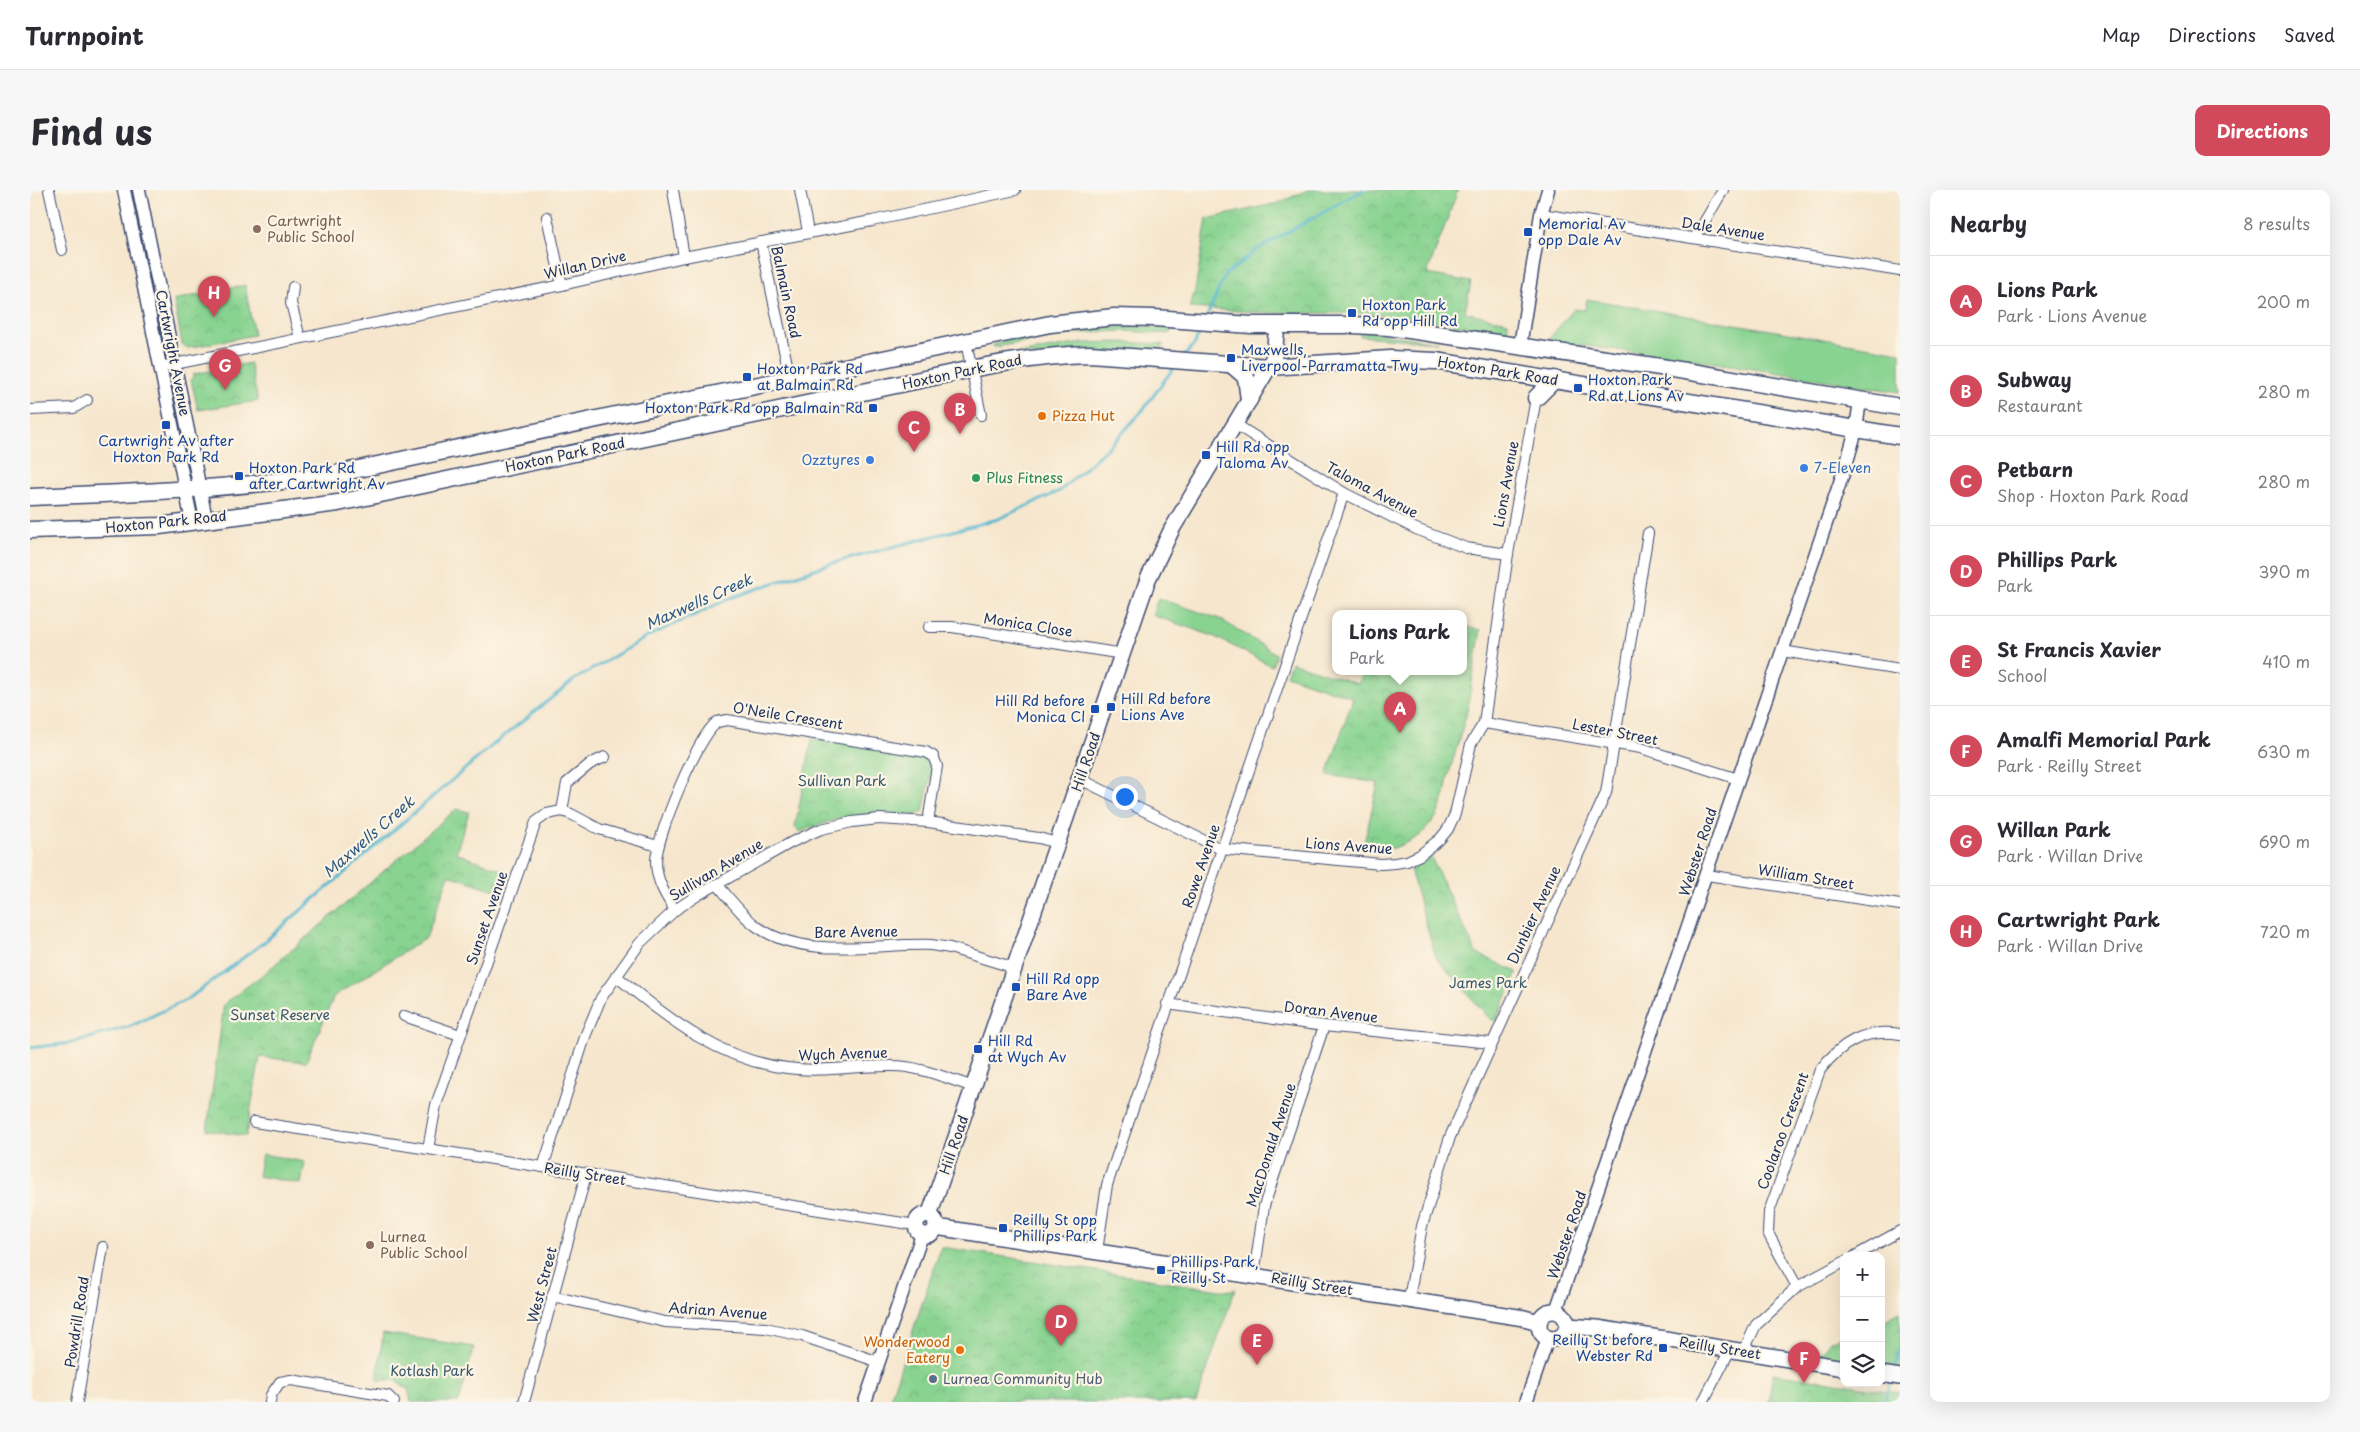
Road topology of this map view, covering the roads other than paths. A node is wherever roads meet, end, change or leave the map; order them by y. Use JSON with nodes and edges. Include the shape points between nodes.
{"nodes":[{"id":1,"x":49,"y":190,"type":"edge"},
{"id":2,"x":124,"y":190,"type":"edge"},
{"id":3,"x":139,"y":190,"type":"edge"},
{"id":4,"x":673,"y":190,"type":"edge"},
{"id":5,"x":800,"y":190,"type":"edge"},
{"id":6,"x":1015,"y":190,"type":"edge"},
{"id":7,"x":1548,"y":190,"type":"edge"},
{"id":8,"x":1723,"y":190,"type":"edge"},
{"id":9,"x":1541,"y":214,"type":"junction"},
{"id":10,"x":547,"y":216,"type":"dead end"},
{"id":11,"x":808,"y":232,"type":"junction"},
{"id":12,"x":1695,"y":238,"type":"junction"},
{"id":13,"x":761,"y":242,"type":"junction"},
{"id":14,"x":62,"y":250,"type":"dead end"},
{"id":15,"x":684,"y":257,"type":"junction"},
{"id":16,"x":1900,"y":271,"type":"edge"},
{"id":17,"x":562,"y":285,"type":"junction"},
{"id":18,"x":293,"y":287,"type":"dead end"},
{"id":19,"x":1277,"y":325,"type":"junction"},
{"id":20,"x":300,"y":338,"type":"junction"},
{"id":21,"x":966,"y":342,"type":"junction"},
{"id":22,"x":1520,"y":346,"type":"junction"},
{"id":23,"x":174,"y":365,"type":"junction"},
{"id":24,"x":1232,"y":365,"type":"junction"},
{"id":25,"x":160,"y":367,"type":"junction"},
{"id":26,"x":1269,"y":367,"type":"junction"},
{"id":27,"x":972,"y":369,"type":"junction"},
{"id":28,"x":790,"y":378,"type":"junction"},
{"id":29,"x":1555,"y":379,"type":"junction"},
{"id":30,"x":1536,"y":398,"type":"joint"},
{"id":31,"x":87,"y":400,"type":"dead end"},
{"id":32,"x":1250,"y":400,"type":"junction"},
{"id":33,"x":1860,"y":400,"type":"junction"},
{"id":34,"x":1900,"y":407,"type":"edge"},
{"id":35,"x":30,"y":410,"type":"edge"},
{"id":36,"x":981,"y":415,"type":"dead end"},
{"id":37,"x":1235,"y":424,"type":"junction"},
{"id":38,"x":1856,"y":430,"type":"junction"},
{"id":39,"x":1900,"y":436,"type":"edge"},
{"id":40,"x":193,"y":490,"type":"junction"},
{"id":41,"x":1344,"y":493,"type":"junction"},
{"id":42,"x":30,"y":498,"type":"edge"},
{"id":43,"x":199,"y":521,"type":"junction"},
{"id":44,"x":30,"y":530,"type":"edge"},
{"id":45,"x":1648,"y":533,"type":"dead end"},
{"id":46,"x":1508,"y":554,"type":"junction"},
{"id":47,"x":929,"y":627,"type":"dead end"},
{"id":48,"x":1782,"y":651,"type":"junction"},
{"id":49,"x":1123,"y":654,"type":"junction"},
{"id":50,"x":1900,"y":670,"type":"edge"},
{"id":51,"x":1484,"y":723,"type":"junction"},
{"id":52,"x":1613,"y":743,"type":"junction"},
{"id":53,"x":605,"y":758,"type":"dead end"},
{"id":54,"x":1080,"y":779,"type":"junction"},
{"id":55,"x":1738,"y":779,"type":"junction"},
{"id":56,"x":562,"y":811,"type":"junction"},
{"id":57,"x":928,"y":822,"type":"junction"},
{"id":58,"x":1057,"y":843,"type":"junction"},
{"id":59,"x":658,"y":846,"type":"junction"},
{"id":60,"x":1221,"y":849,"type":"junction"},
{"id":61,"x":1707,"y":875,"type":"junction"},
{"id":62,"x":717,"y":884,"type":"junction"},
{"id":63,"x":1900,"y":905,"type":"edge"},
{"id":64,"x":676,"y":910,"type":"junction"},
{"id":65,"x":1015,"y":968,"type":"junction"},
{"id":66,"x":616,"y":976,"type":"junction"},
{"id":67,"x":1168,"y":1004,"type":"junction"},
{"id":68,"x":404,"y":1016,"type":"dead end"},
{"id":69,"x":1324,"y":1026,"type":"junction"},
{"id":70,"x":1900,"y":1034,"type":"edge"},
{"id":71,"x":460,"y":1035,"type":"junction"},
{"id":72,"x":1491,"y":1043,"type":"junction"},
{"id":73,"x":974,"y":1087,"type":"junction"},
{"id":74,"x":254,"y":1122,"type":"dead end"},
{"id":75,"x":428,"y":1149,"type":"junction"},
{"id":76,"x":543,"y":1167,"type":"junction"},
{"id":77,"x":586,"y":1175,"type":"junction"},
{"id":78,"x":932,"y":1221,"type":"junction"},
{"id":79,"x":919,"y":1230,"type":"junction"},
{"id":80,"x":1900,"y":1231,"type":"edge"},
{"id":81,"x":103,"y":1247,"type":"dead end"},
{"id":82,"x":1097,"y":1251,"type":"junction"},
{"id":83,"x":1862,"y":1252,"type":"edge"},
{"id":84,"x":1840,"y":1264,"type":"edge"},
{"id":85,"x":1254,"y":1275,"type":"junction"},
{"id":86,"x":1797,"y":1288,"type":"junction"},
{"id":87,"x":552,"y":1296,"type":"junction"},
{"id":88,"x":1409,"y":1299,"type":"junction"},
{"id":89,"x":1556,"y":1311,"type":"junction"},
{"id":90,"x":1539,"y":1322,"type":"junction"},
{"id":91,"x":1566,"y":1326,"type":"junction"},
{"id":92,"x":1548,"y":1338,"type":"junction"},
{"id":93,"x":1736,"y":1351,"type":"junction"},
{"id":94,"x":879,"y":1362,"type":"junction"},
{"id":95,"x":1840,"y":1367,"type":"edge"},
{"id":96,"x":1885,"y":1375,"type":"edge"},
{"id":97,"x":1900,"y":1377,"type":"edge"},
{"id":98,"x":77,"y":1402,"type":"edge"},
{"id":99,"x":270,"y":1402,"type":"edge"},
{"id":100,"x":394,"y":1402,"type":"edge"},
{"id":101,"x":524,"y":1402,"type":"edge"},
{"id":102,"x":865,"y":1402,"type":"edge"},
{"id":103,"x":1526,"y":1402,"type":"edge"},
{"id":104,"x":1703,"y":1402,"type":"edge"}],
"edges":[{"from":1,"to":14,"type":"street"},
{"from":2,"to":25,"type":"street","name":"Cartwright Avenue"},
{"from":3,"to":23,"type":"street","name":"Cartwright Avenue"},
{"from":4,"to":15,"type":"street"},
{"from":5,"to":11,"type":"street"},
{"from":6,"to":11,"type":"street","name":"Willan Drive"},
{"from":7,"to":9,"type":"street"},
{"from":8,"to":12,"type":"street"},
{"from":9,"to":12,"type":"street","name":"Dale Avenue"},
{"from":9,"to":22,"type":"street"},
{"from":10,"to":17,"type":"street"},
{"from":11,"to":13,"type":"street","name":"Willan Drive"},
{"from":12,"to":16,"type":"street","name":"Dale Avenue"},
{"from":13,"to":15,"type":"street","name":"Willan Drive"},
{"from":13,"to":28,"type":"street","name":"Balmain Road"},
{"from":15,"to":17,"type":"street","name":"Willan Drive"},
{"from":17,"to":20,"type":"street","name":"Willan Drive"},
{"from":18,"to":20,"type":"street","via":[[291,303]]},
{"from":19,"to":21,"type":"main road","name":"Hoxton Park Road","via":[[1114,317],[1050,324]]},
{"from":19,"to":22,"type":"main road","name":"Hoxton Park Road","via":[[1390,327]]},
{"from":19,"to":26,"type":"main road","name":"Hill Road","via":[[1274,356]]},
{"from":20,"to":23,"type":"street","name":"Willan Drive"},
{"from":21,"to":27,"type":"street"},
{"from":21,"to":28,"type":"main road","name":"Hoxton Park Road"},
{"from":22,"to":33,"type":"main road","name":"Hoxton Park Road"},
{"from":23,"to":25,"type":"street","name":"Willan Drive"},
{"from":23,"to":40,"type":"street","name":"Cartwright Avenue"},
{"from":24,"to":26,"type":"main road","name":"Hoxton Park Road"},
{"from":24,"to":27,"type":"main road","name":"Hoxton Park Road","via":[[1065,354]]},
{"from":24,"to":32,"type":"main road","via":[[1246,377]]},
{"from":25,"to":40,"type":"street","name":"Cartwright Avenue"},
{"from":26,"to":29,"type":"main road","name":"Hoxton Park Road","via":[[1407,359],[1452,362]]},
{"from":26,"to":32,"type":"main road","name":"Hill Road"},
{"from":27,"to":36,"type":"street"},
{"from":27,"to":43,"type":"main road","name":"Hoxton Park Road","via":[[338,503]]},
{"from":28,"to":40,"type":"main road","name":"Hoxton Park Road","via":[[330,475]]},
{"from":29,"to":30,"type":"main road"},
{"from":29,"to":38,"type":"main road","name":"Hoxton Park Road"},
{"from":30,"to":46,"type":"street","name":"Lions Avenue"},
{"from":31,"to":35,"type":"street","via":[[74,408]]},
{"from":32,"to":37,"type":"main road","name":"Hill Road"},
{"from":33,"to":34,"type":"main road","name":"Hoxton Park Road"},
{"from":33,"to":38,"type":"street","name":"Webster Road"},
{"from":37,"to":41,"type":"street","name":"Taloma Avenue"},
{"from":37,"to":49,"type":"main road","name":"Hill Road","via":[[1161,550]]},
{"from":38,"to":39,"type":"main road","name":"Hoxton Park Road"},
{"from":38,"to":48,"type":"street","name":"Webster Road"},
{"from":40,"to":42,"type":"main road","name":"Hoxton Park Road"},
{"from":40,"to":43,"type":"street","name":"Cartwright Avenue"},
{"from":41,"to":46,"type":"street","name":"Taloma Avenue","via":[[1443,540],[1466,548]]},
{"from":41,"to":60,"type":"street","name":"Rowe Avenue"},
{"from":43,"to":44,"type":"main road","name":"Hoxton Park Road"},
{"from":45,"to":52,"type":"street","name":"Dunbier Avenue"},
{"from":46,"to":51,"type":"street","name":"Lions Avenue"},
{"from":47,"to":49,"type":"street","name":"Monica Close","via":[[952,627]]},
{"from":48,"to":50,"type":"street"},
{"from":48,"to":55,"type":"street","name":"Webster Road"},
{"from":49,"to":54,"type":"main road","name":"Hill Road"},
{"from":51,"to":52,"type":"street","name":"Lester Street"},
{"from":51,"to":60,"type":"street","name":"Lions Avenue","via":[[1471,744],[1455,814],[1448,828],[1431,847],[1408,861],[1381,864]]},
{"from":52,"to":55,"type":"street","name":"Lester Street","via":[[1641,748]]},
{"from":52,"to":72,"type":"street","name":"Dunbier Avenue","via":[[1606,793]]},
{"from":53,"to":56,"type":"street","via":[[590,764],[567,783]]},
{"from":54,"to":58,"type":"main road","name":"Hill Road"},
{"from":54,"to":60,"type":"street","name":"Lions Avenue"},
{"from":55,"to":61,"type":"street","name":"Webster Road"},
{"from":56,"to":59,"type":"street","via":[[599,829]]},
{"from":56,"to":71,"type":"street","name":"Sunset Avenue","via":[[541,817],[533,829]]},
{"from":57,"to":58,"type":"street","name":"Sullivan Avenue"},
{"from":57,"to":59,"type":"street","name":"O'Neile Crescent","via":[[937,766],[933,756],[926,752],[724,720],[711,728],[693,756]]},
{"from":57,"to":62,"type":"street","name":"Sullivan Avenue","via":[[879,819],[821,829],[783,846]]},
{"from":58,"to":65,"type":"main road","name":"Hill Road"},
{"from":59,"to":64,"type":"street","name":"O'Neile Crescent","via":[[657,874]]},
{"from":60,"to":67,"type":"street","name":"Rowe Avenue"},
{"from":61,"to":63,"type":"street","name":"William Street"},
{"from":61,"to":89,"type":"street","name":"Webster Road"},
{"from":62,"to":64,"type":"street","name":"Sullivan Avenue"},
{"from":62,"to":65,"type":"street","name":"Bare Avenue","via":[[752,922],[770,935],[792,943],[812,946],[931,945]]},
{"from":64,"to":66,"type":"street","name":"Sullivan Avenue","via":[[640,943]]},
{"from":65,"to":73,"type":"main road","name":"Hill Road"},
{"from":66,"to":73,"type":"street","name":"Wych Avenue","via":[[688,1032],[726,1052],[755,1062],[819,1070],[900,1066]]},
{"from":66,"to":76,"type":"street","name":"Sullivan Avenue","via":[[591,1021]]},
{"from":67,"to":69,"type":"street","name":"Doran Avenue"},
{"from":67,"to":82,"type":"street","name":"Rowe Avenue","via":[[1107,1185]]},
{"from":68,"to":71,"type":"street"},
{"from":69,"to":72,"type":"street","name":"Doran Avenue"},
{"from":69,"to":85,"type":"street","name":"MacDonald Avenue","via":[[1264,1206]]},
{"from":70,"to":86,"type":"street","name":"Coolaroo Crescent","via":[[1870,1033],[1852,1040],[1834,1052],[1820,1070],[1769,1212],[1768,1233]]},
{"from":71,"to":75,"type":"street","name":"Sunset Avenue","via":[[436,1105]]},
{"from":72,"to":88,"type":"street","name":"Dunbier Avenue","via":[[1446,1152],[1422,1226]]},
{"from":73,"to":78,"type":"main road","name":"Hill Road"},
{"from":74,"to":75,"type":"street","name":"Reilly Street"},
{"from":75,"to":76,"type":"street","name":"Reilly Street"},
{"from":76,"to":77,"type":"street","name":"Reilly Street"},
{"from":77,"to":79,"type":"street","name":"Reilly Street"},
{"from":77,"to":87,"type":"street","name":"West Street"},
{"from":78,"to":79,"type":"main road","via":[[919,1218]]},
{"from":78,"to":82,"type":"main road","name":"Reilly Street"},
{"from":79,"to":94,"type":"street"},
{"from":80,"to":83,"type":"street"},
{"from":81,"to":98,"type":"street","name":"Powdrill Road"},
{"from":82,"to":85,"type":"main road","name":"Reilly Street"},
{"from":84,"to":86,"type":"street"},
{"from":85,"to":88,"type":"main road","name":"Reilly Street"},
{"from":86,"to":93,"type":"street","via":[[1756,1325]]},
{"from":87,"to":94,"type":"street","name":"Adrian Avenue","via":[[665,1322],[766,1328],[802,1336]]},
{"from":87,"to":101,"type":"street","name":"West Street"},
{"from":88,"to":90,"type":"main road","name":"Reilly Street"},
{"from":89,"to":90,"type":"main road","via":[[1547,1312]]},
{"from":89,"to":91,"type":"main road","via":[[1564,1317]]},
{"from":90,"to":92,"type":"main road","via":[[1541,1332]]},
{"from":91,"to":92,"type":"main road","via":[[1558,1338]]},
{"from":91,"to":93,"type":"main road","name":"Reilly Street","via":[[1597,1328]]},
{"from":92,"to":103,"type":"street"},
{"from":93,"to":95,"type":"main road","name":"Reilly Street"},
{"from":93,"to":104,"type":"street"},
{"from":94,"to":102,"type":"street"},
{"from":96,"to":97,"type":"main road"},
{"from":99,"to":100,"type":"street","via":[[280,1382],[291,1380],[388,1396]]}]}
